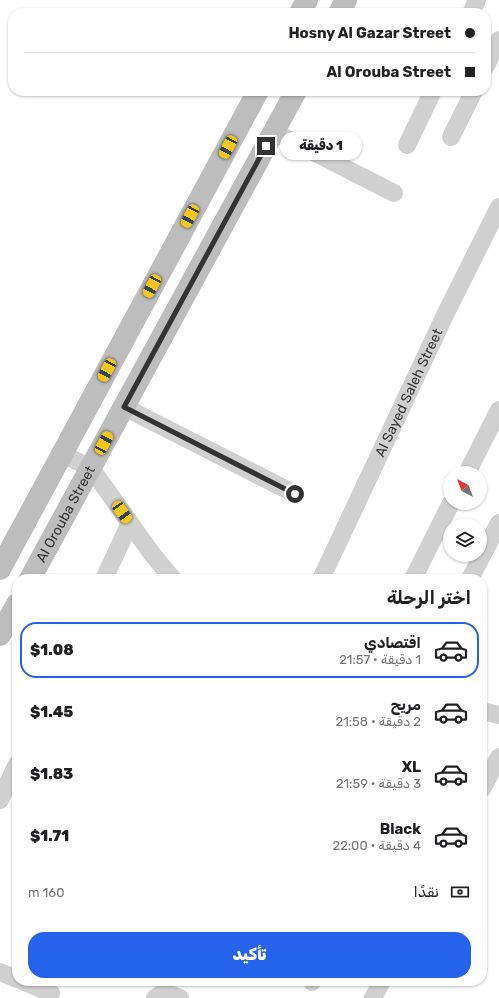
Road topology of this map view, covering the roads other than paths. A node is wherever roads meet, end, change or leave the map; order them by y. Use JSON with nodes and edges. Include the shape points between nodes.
{"nodes":[{"id":1,"x":499,"y":40,"type":"edge"},
{"id":2,"x":491,"y":56,"type":"edge"},
{"id":3,"x":255,"y":96,"type":"edge"},
{"id":4,"x":293,"y":96,"type":"edge"},
{"id":5,"x":431,"y":96,"type":"edge"},
{"id":6,"x":472,"y":96,"type":"edge"},
{"id":7,"x":274,"y":132,"type":"junction"},
{"id":8,"x":451,"y":137,"type":"dead end"},
{"id":9,"x":407,"y":145,"type":"dead end"},
{"id":10,"x":394,"y":193,"type":"dead end"},
{"id":11,"x":499,"y":207,"type":"edge"},
{"id":12,"x":124,"y":407,"type":"junction"},
{"id":13,"x":499,"y":410,"type":"edge"},
{"id":14,"x":62,"y":454,"type":"junction"},
{"id":15,"x":471,"y":466,"type":"edge"},
{"id":16,"x":91,"y":468,"type":"junction"},
{"id":17,"x":295,"y":494,"type":"dead end"},
{"id":18,"x":448,"y":510,"type":"edge"},
{"id":19,"x":130,"y":523,"type":"junction"},
{"id":20,"x":499,"y":523,"type":"edge"},
{"id":21,"x":0,"y":568,"type":"edge"},
{"id":22,"x":33,"y":574,"type":"edge"},
{"id":23,"x":106,"y":574,"type":"edge"},
{"id":24,"x":170,"y":574,"type":"edge"},
{"id":25,"x":323,"y":574,"type":"edge"},
{"id":26,"x":416,"y":574,"type":"edge"},
{"id":27,"x":473,"y":574,"type":"edge"},
{"id":28,"x":12,"y":613,"type":"edge"},
{"id":29,"x":0,"y":635,"type":"edge"},
{"id":30,"x":487,"y":712,"type":"edge"},
{"id":31,"x":499,"y":715,"type":"edge"},
{"id":32,"x":499,"y":757,"type":"edge"},
{"id":33,"x":12,"y":775,"type":"edge"},
{"id":34,"x":487,"y":780,"type":"edge"},
{"id":35,"x":0,"y":800,"type":"edge"},
{"id":36,"x":0,"y":972,"type":"edge"},
{"id":37,"x":12,"y":977,"type":"edge"},
{"id":38,"x":37,"y":986,"type":"edge"},
{"id":39,"x":379,"y":986,"type":"edge"},
{"id":40,"x":52,"y":991,"type":"edge"},
{"id":41,"x":155,"y":998,"type":"edge"},
{"id":42,"x":180,"y":998,"type":"edge"},
{"id":43,"x":373,"y":998,"type":"edge"}],
"edges":[{"from":1,"to":2,"type":"street"},
{"from":3,"to":14,"type":"street"},
{"from":4,"to":7,"type":"street","name":"Al Orouba Street"},
{"from":5,"to":9,"type":"street"},
{"from":6,"to":8,"type":"street"},
{"from":7,"to":10,"type":"street"},
{"from":7,"to":12,"type":"street","name":"Al Orouba Street"},
{"from":11,"to":25,"type":"street","name":"Al Sayed Saleh Street","via":[[445,315]]},
{"from":12,"to":16,"type":"street","name":"Al Orouba Street"},
{"from":12,"to":17,"type":"street"},
{"from":13,"to":15,"type":"street"},
{"from":14,"to":16,"type":"street"},
{"from":14,"to":21,"type":"street"},
{"from":16,"to":19,"type":"street"},
{"from":16,"to":22,"type":"street","name":"Al Orouba Street"},
{"from":18,"to":26,"type":"street"},
{"from":19,"to":23,"type":"street"},
{"from":19,"to":24,"type":"street"},
{"from":20,"to":27,"type":"street"},
{"from":28,"to":29,"type":"street"},
{"from":30,"to":31,"type":"street"},
{"from":32,"to":34,"type":"street"},
{"from":33,"to":35,"type":"street"},
{"from":36,"to":37,"type":"street"},
{"from":38,"to":40,"type":"street"},
{"from":39,"to":43,"type":"street"},
{"from":41,"to":42,"type":"street","via":[[165,993]]}]}
